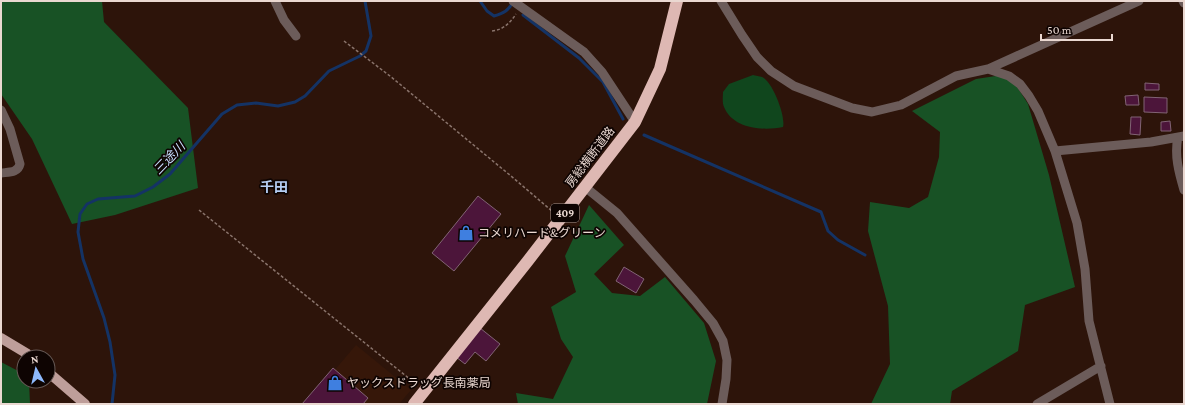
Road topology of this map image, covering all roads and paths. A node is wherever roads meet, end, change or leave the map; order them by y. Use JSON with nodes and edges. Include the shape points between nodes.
{"nodes":[{"id":1,"x":275,"y":1,"type":"edge"},
{"id":2,"x":513,"y":1,"type":"edge"},
{"id":3,"x":677,"y":1,"type":"edge"},
{"id":4,"x":721,"y":1,"type":"edge"},
{"id":5,"x":1139,"y":1,"type":"edge"},
{"id":6,"x":522,"y":7,"type":"junction"},
{"id":7,"x":492,"y":31,"type":"dead end"},
{"id":8,"x":296,"y":36,"type":"dead end"},
{"id":9,"x":344,"y":41,"type":"dead end"},
{"id":10,"x":988,"y":69,"type":"junction"},
{"id":11,"x":2,"y":113,"type":"edge"},
{"id":12,"x":635,"y":122,"type":"junction"},
{"id":13,"x":1181,"y":136,"type":"edge"},
{"id":14,"x":1055,"y":151,"type":"junction"},
{"id":15,"x":1,"y":173,"type":"edge"},
{"id":16,"x":586,"y":186,"type":"junction"},
{"id":17,"x":1184,"y":190,"type":"edge"},
{"id":18,"x":199,"y":210,"type":"dead end"},
{"id":19,"x":561,"y":219,"type":"junction"},
{"id":20,"x":1,"y":338,"type":"edge"},
{"id":21,"x":19,"y":349,"type":"edge"},
{"id":22,"x":1101,"y":366,"type":"junction"},
{"id":23,"x":56,"y":379,"type":"edge"},
{"id":24,"x":424,"y":391,"type":"junction"},
{"id":25,"x":85,"y":404,"type":"edge"},
{"id":26,"x":414,"y":404,"type":"edge"},
{"id":27,"x":722,"y":404,"type":"edge"},
{"id":28,"x":1037,"y":404,"type":"edge"},
{"id":29,"x":1110,"y":404,"type":"edge"}],
"edges":[{"from":1,"to":8,"type":"street","via":[[284,20]]},
{"from":2,"to":6,"type":"street"},
{"from":3,"to":12,"type":"highway","name":"房総横断道路","number":"409","via":[[660,69]]},
{"from":4,"to":10,"type":"street","via":[[757,57],[771,71],[794,86],[852,108],[872,112],[901,105],[956,76]]},
{"from":5,"to":10,"type":"street"},
{"from":6,"to":7,"type":"path","via":[[502,28]]},
{"from":6,"to":12,"type":"street","via":[[584,52],[602,72]]},
{"from":9,"to":19,"type":"path"},
{"from":10,"to":14,"type":"street","via":[[1009,76],[1020,84],[1038,111]]},
{"from":11,"to":15,"type":"street","via":[[10,129],[20,164],[16,170]]},
{"from":12,"to":16,"type":"highway","name":"房総横断道路","number":"409"},
{"from":13,"to":14,"type":"street","via":[[1151,142]]},
{"from":13,"to":17,"type":"street","via":[[1177,142],[1178,168]]},
{"from":14,"to":22,"type":"street","via":[[1077,223],[1085,269],[1089,321]]},
{"from":16,"to":19,"type":"highway","name":"房総横断道路","number":"409"},
{"from":16,"to":27,"type":"street","via":[[617,213],[713,323],[723,341],[727,360]]},
{"from":18,"to":24,"type":"path"},
{"from":19,"to":24,"type":"highway","name":"房総横断道路","number":"409"},
{"from":20,"to":21,"type":"main road"},
{"from":22,"to":28,"type":"street"},
{"from":22,"to":29,"type":"street"},
{"from":23,"to":25,"type":"main road"},
{"from":24,"to":26,"type":"highway","name":"房総横断道路","number":"409"}]}
